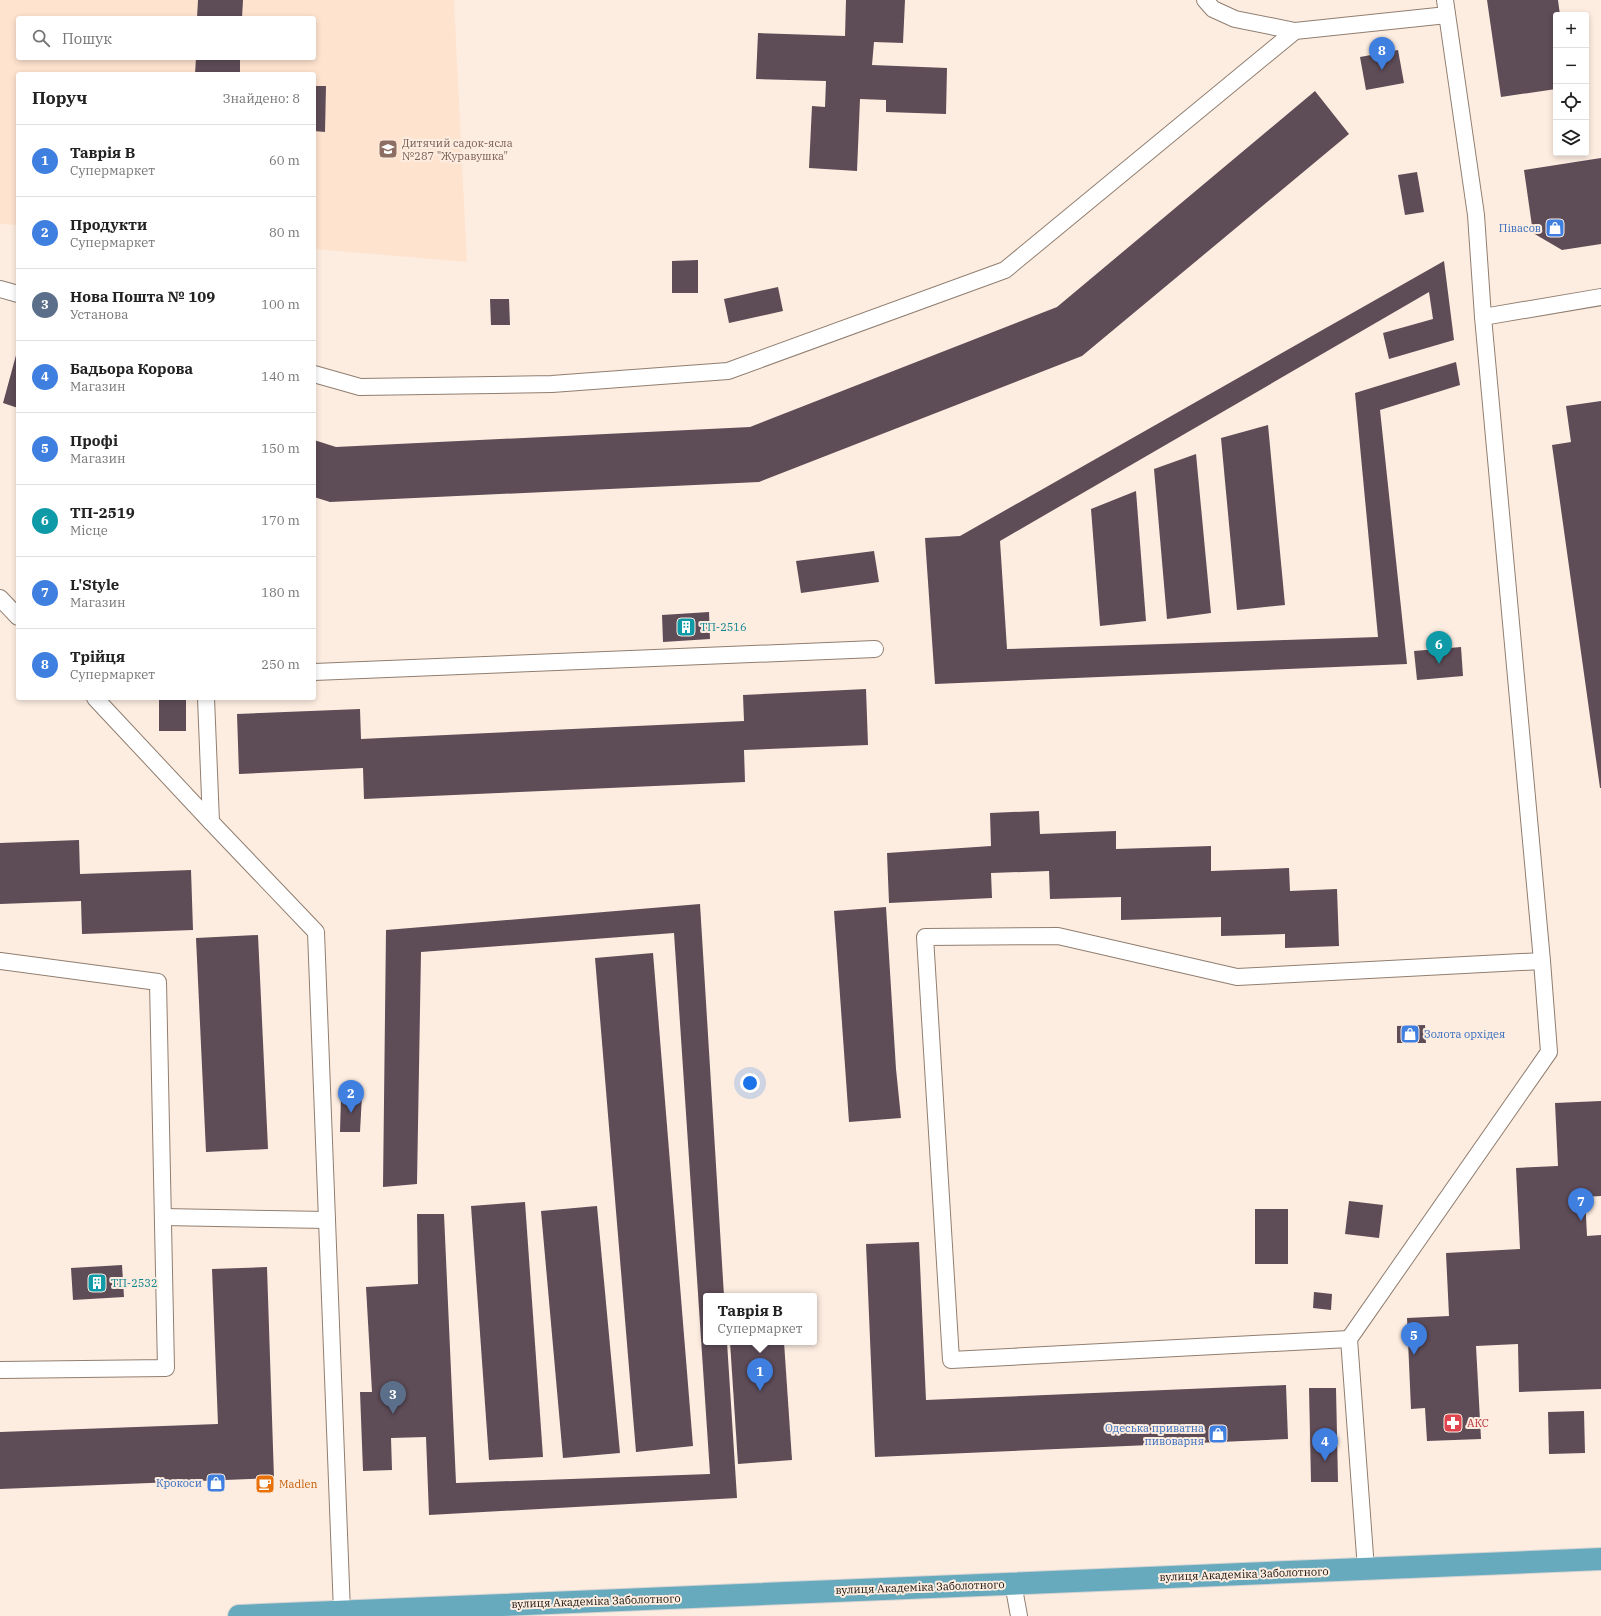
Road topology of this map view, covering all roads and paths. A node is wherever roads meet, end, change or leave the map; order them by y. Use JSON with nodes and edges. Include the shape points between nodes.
{"nodes":[{"id":1,"x":1205,"y":0,"type":"edge"},
{"id":2,"x":1446,"y":8,"type":"edge"},
{"id":3,"x":1296,"y":31,"type":"junction"},
{"id":4,"x":0,"y":289,"type":"edge"},
{"id":5,"x":16,"y":293,"type":"edge"},
{"id":6,"x":1601,"y":296,"type":"edge"},
{"id":7,"x":1483,"y":317,"type":"junction"},
{"id":8,"x":316,"y":375,"type":"edge"},
{"id":9,"x":0,"y":598,"type":"edge"},
{"id":10,"x":16,"y":615,"type":"edge"},
{"id":11,"x":875,"y":649,"type":"dead end"},
{"id":12,"x":316,"y":672,"type":"edge"},
{"id":13,"x":97,"y":700,"type":"edge"},
{"id":14,"x":206,"y":700,"type":"edge"},
{"id":15,"x":211,"y":822,"type":"junction"},
{"id":16,"x":0,"y":961,"type":"edge"},
{"id":17,"x":1542,"y":961,"type":"junction"},
{"id":18,"x":163,"y":1217,"type":"junction"},
{"id":19,"x":327,"y":1220,"type":"junction"},
{"id":20,"x":1349,"y":1339,"type":"junction"},
{"id":21,"x":0,"y":1370,"type":"edge"},
{"id":22,"x":1601,"y":1559,"type":"edge"},
{"id":23,"x":1366,"y":1569,"type":"junction"},
{"id":24,"x":1013,"y":1582,"type":"junction"},
{"id":25,"x":342,"y":1612,"type":"junction"},
{"id":26,"x":239,"y":1616,"type":"edge"},
{"id":27,"x":1019,"y":1616,"type":"edge"}],
"edges":[{"from":1,"to":3,"type":"lane","via":[[1213,10],[1235,19]]},
{"from":2,"to":3,"type":"lane"},
{"from":2,"to":7,"type":"lane","via":[[1476,215]]},
{"from":3,"to":8,"type":"lane","via":[[1005,270],[728,371],[552,384],[360,387]]},
{"from":4,"to":5,"type":"lane"},
{"from":6,"to":7,"type":"lane"},
{"from":7,"to":17,"type":"lane"},
{"from":9,"to":10,"type":"lane"},
{"from":11,"to":12,"type":"lane"},
{"from":13,"to":15,"type":"lane"},
{"from":14,"to":15,"type":"lane"},
{"from":15,"to":19,"type":"lane","via":[[316,932]]},
{"from":16,"to":18,"type":"lane","via":[[158,982]]},
{"from":17,"to":20,"type":"lane","via":[[1549,1052]]},
{"from":17,"to":20,"type":"lane","via":[[1237,977],[1058,936],[925,937],[951,1360]]},
{"from":18,"to":19,"type":"lane"},
{"from":18,"to":21,"type":"lane","via":[[166,1368]]},
{"from":19,"to":25,"type":"lane"},
{"from":20,"to":23,"type":"lane"},
{"from":22,"to":23,"type":"highway","name":"вулиця Академіка Заболотного"},
{"from":23,"to":24,"type":"highway","name":"вулиця Академіка Заболотного"},
{"from":24,"to":25,"type":"highway","name":"вулиця Академіка Заболотного"},
{"from":24,"to":27,"type":"lane"},
{"from":25,"to":26,"type":"highway","name":"вулиця Академіка Заболотного"}]}
